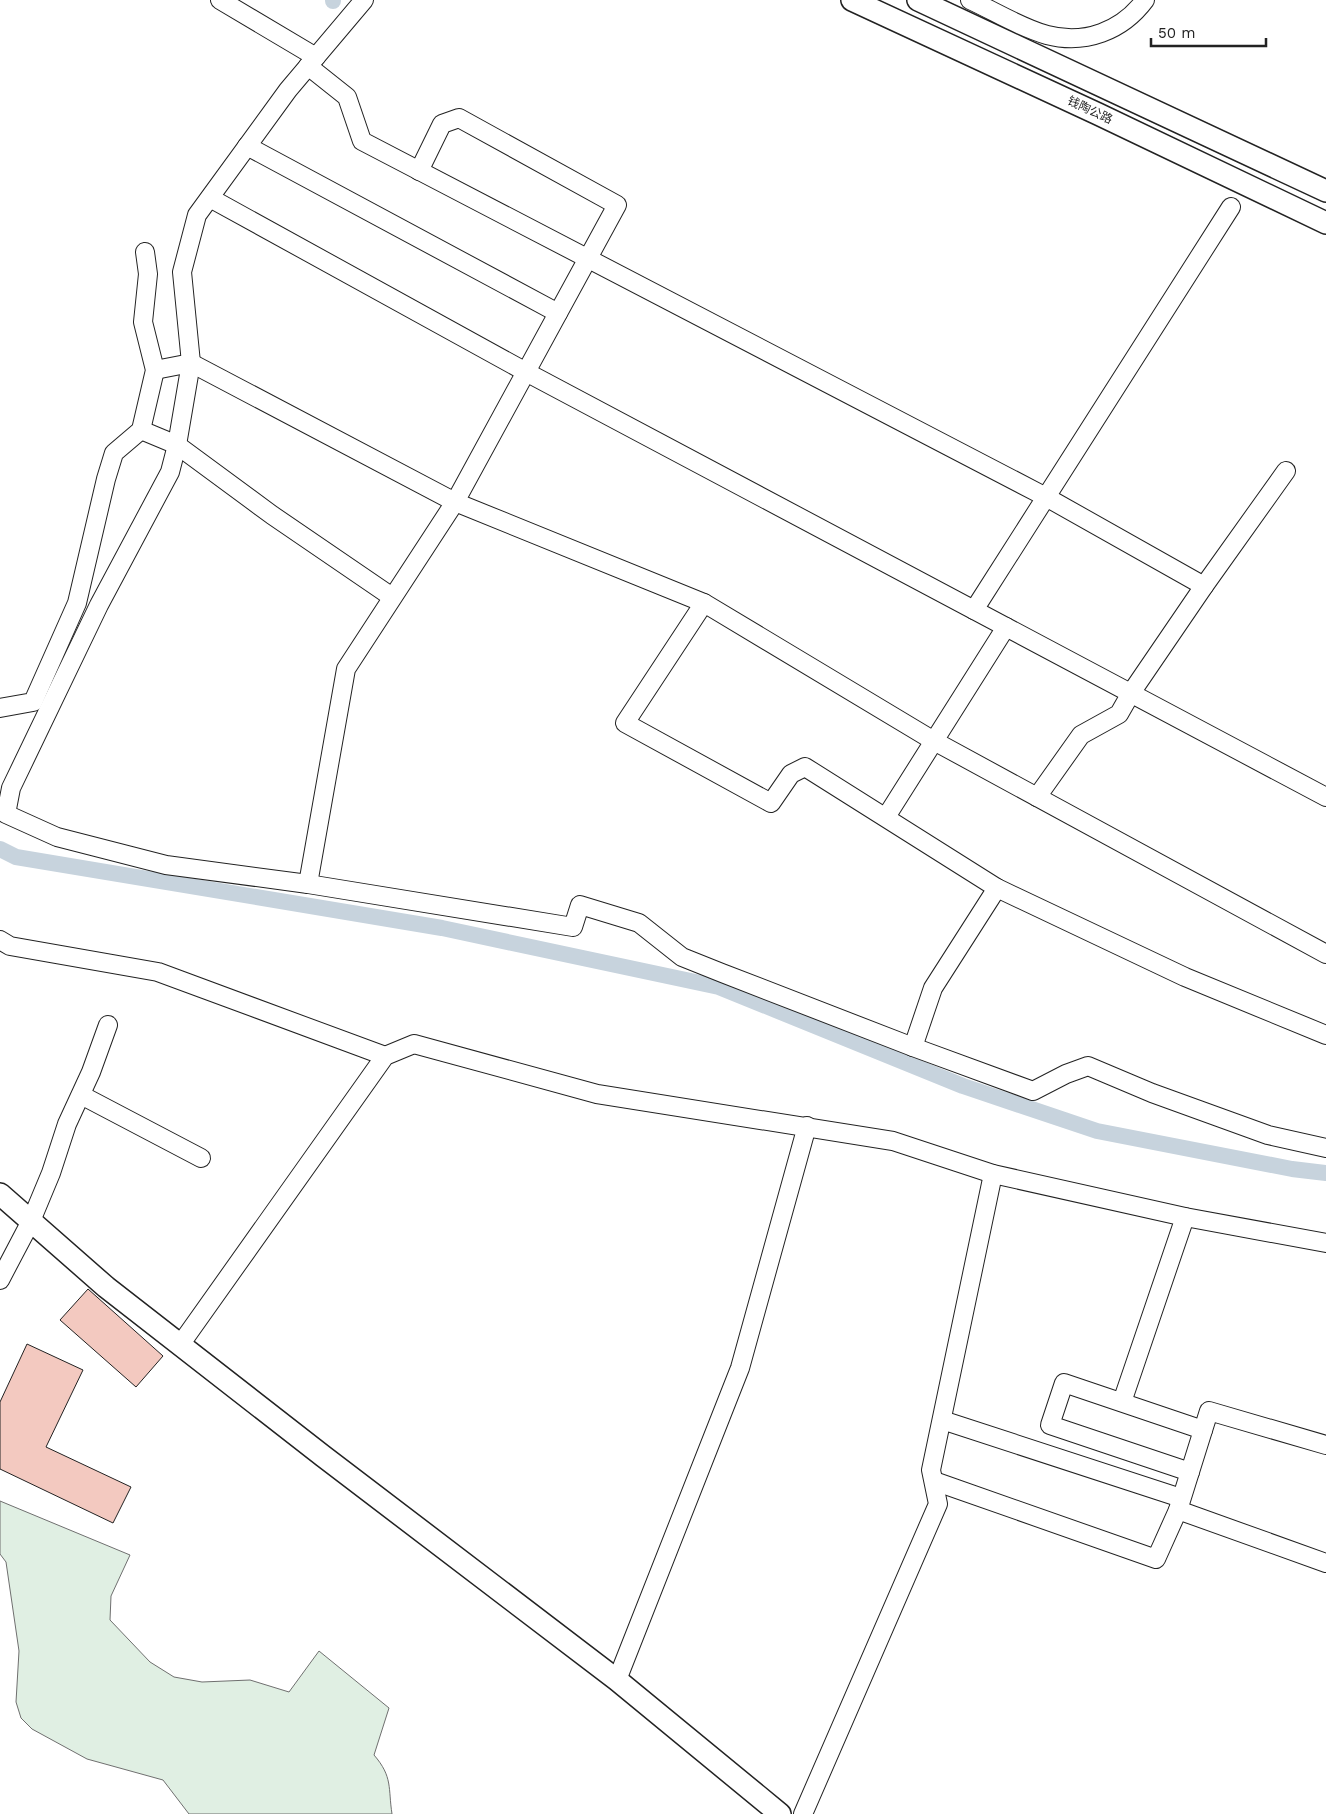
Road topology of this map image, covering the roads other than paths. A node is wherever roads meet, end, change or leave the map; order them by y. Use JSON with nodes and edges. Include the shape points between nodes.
{"nodes":[{"id":1,"x":220,"y":0,"type":"edge"},
{"id":2,"x":364,"y":0,"type":"edge"},
{"id":3,"x":852,"y":0,"type":"edge"},
{"id":4,"x":918,"y":0,"type":"edge"},
{"id":5,"x":970,"y":0,"type":"edge"},
{"id":6,"x":1145,"y":0,"type":"edge"},
{"id":7,"x":312,"y":61,"type":"junction"},
{"id":8,"x":247,"y":146,"type":"junction"},
{"id":9,"x":419,"y":171,"type":"junction"},
{"id":10,"x":1326,"y":191,"type":"edge"},
{"id":11,"x":210,"y":198,"type":"junction"},
{"id":12,"x":1231,"y":207,"type":"dead end"},
{"id":13,"x":1326,"y":223,"type":"edge"},
{"id":14,"x":145,"y":252,"type":"dead end"},
{"id":15,"x":588,"y":259,"type":"junction"},
{"id":16,"x":558,"y":314,"type":"junction"},
{"id":17,"x":174,"y":366,"type":"junction"},
{"id":18,"x":526,"y":372,"type":"junction"},
{"id":19,"x":159,"y":438,"type":"junction"},
{"id":20,"x":1286,"y":470,"type":"dead end"},
{"id":21,"x":1046,"y":497,"type":"junction"},
{"id":22,"x":455,"y":502,"type":"junction"},
{"id":23,"x":1204,"y":586,"type":"junction"},
{"id":24,"x":392,"y":597,"type":"junction"},
{"id":25,"x":704,"y":603,"type":"junction"},
{"id":26,"x":974,"y":610,"type":"junction"},
{"id":27,"x":1006,"y":627,"type":"junction"},
{"id":28,"x":1131,"y":693,"type":"junction"},
{"id":29,"x":0,"y":708,"type":"edge"},
{"id":30,"x":934,"y":741,"type":"junction"},
{"id":31,"x":1326,"y":796,"type":"edge"},
{"id":32,"x":1037,"y":797,"type":"junction"},
{"id":33,"x":886,"y":817,"type":"junction"},
{"id":34,"x":308,"y":884,"type":"junction"},
{"id":35,"x":997,"y":888,"type":"junction"},
{"id":36,"x":0,"y":940,"type":"edge"},
{"id":37,"x":1326,"y":954,"type":"edge"},
{"id":38,"x":108,"y":1025,"type":"dead end"},
{"id":39,"x":1326,"y":1035,"type":"edge"},
{"id":40,"x":913,"y":1047,"type":"junction"},
{"id":41,"x":385,"y":1056,"type":"junction"},
{"id":42,"x":81,"y":1095,"type":"junction"},
{"id":43,"x":807,"y":1126,"type":"junction"},
{"id":44,"x":1326,"y":1148,"type":"edge"},
{"id":45,"x":201,"y":1158,"type":"dead end"},
{"id":46,"x":993,"y":1174,"type":"junction"},
{"id":47,"x":0,"y":1194,"type":"edge"},
{"id":48,"x":1185,"y":1217,"type":"junction"},
{"id":49,"x":31,"y":1221,"type":"junction"},
{"id":50,"x":1326,"y":1243,"type":"edge"},
{"id":51,"x":0,"y":1280,"type":"edge"},
{"id":52,"x":180,"y":1345,"type":"junction"},
{"id":53,"x":1122,"y":1402,"type":"junction"},
{"id":54,"x":942,"y":1420,"type":"junction"},
{"id":55,"x":1203,"y":1430,"type":"junction"},
{"id":56,"x":1326,"y":1445,"type":"edge"},
{"id":57,"x":1190,"y":1472,"type":"junction"},
{"id":58,"x":934,"y":1481,"type":"junction"},
{"id":59,"x":1179,"y":1504,"type":"junction"},
{"id":60,"x":1326,"y":1563,"type":"edge"},
{"id":61,"x":617,"y":1680,"type":"junction"},
{"id":62,"x":780,"y":1814,"type":"edge"},
{"id":63,"x":803,"y":1814,"type":"edge"}],
"edges":[{"from":1,"to":7,"type":"street"},
{"from":2,"to":7,"type":"street"},
{"from":3,"to":13,"type":"main road","name":"钱陶公路"},
{"from":4,"to":10,"type":"main road"},
{"from":5,"to":6,"type":"street","via":[[1045,35],[1071,39],[1108,31],[1128,19]]},
{"from":7,"to":8,"type":"street"},
{"from":7,"to":9,"type":"street","via":[[347,97],[362,141]]},
{"from":8,"to":11,"type":"street"},
{"from":8,"to":16,"type":"street"},
{"from":9,"to":15,"type":"street"},
{"from":9,"to":15,"type":"street","via":[[442,124],[459,118],[617,205]]},
{"from":11,"to":17,"type":"street","via":[[197,215],[182,272]]},
{"from":11,"to":18,"type":"street"},
{"from":12,"to":21,"type":"street"},
{"from":14,"to":17,"type":"street","via":[[148,274],[143,322]]},
{"from":15,"to":16,"type":"street"},
{"from":15,"to":21,"type":"street"},
{"from":16,"to":18,"type":"street"},
{"from":17,"to":19,"type":"street"},
{"from":17,"to":19,"type":"street"},
{"from":17,"to":22,"type":"street"},
{"from":18,"to":22,"type":"street"},
{"from":18,"to":26,"type":"street"},
{"from":19,"to":24,"type":"street"},
{"from":19,"to":29,"type":"street","via":[[114,452],[77,602],[33,702]]},
{"from":19,"to":34,"type":"street","via":[[170,472],[99,605],[11,788],[6,814],[57,837],[166,865]]},
{"from":20,"to":23,"type":"street"},
{"from":21,"to":23,"type":"street"},
{"from":21,"to":26,"type":"street"},
{"from":22,"to":24,"type":"street"},
{"from":22,"to":25,"type":"street"},
{"from":23,"to":28,"type":"street"},
{"from":24,"to":34,"type":"street","via":[[346,669]]},
{"from":25,"to":30,"type":"street"},
{"from":25,"to":33,"type":"street","via":[[624,723],[771,803],[791,774],[805,767]]},
{"from":26,"to":27,"type":"street"},
{"from":27,"to":28,"type":"street"},
{"from":27,"to":30,"type":"street"},
{"from":28,"to":31,"type":"street"},
{"from":28,"to":32,"type":"street","via":[[1119,714],[1081,735]]},
{"from":30,"to":32,"type":"street"},
{"from":30,"to":33,"type":"street"},
{"from":32,"to":37,"type":"street"},
{"from":33,"to":35,"type":"street"},
{"from":34,"to":40,"type":"street","via":[[573,927],[580,905],[639,923],[682,957]]},
{"from":35,"to":39,"type":"street","via":[[1185,977]]},
{"from":35,"to":40,"type":"street","via":[[933,988]]},
{"from":36,"to":41,"type":"street","via":[[10,946],[158,972]]},
{"from":38,"to":42,"type":"street"},
{"from":40,"to":44,"type":"street","via":[[1033,1091],[1088,1066],[1268,1135]]},
{"from":41,"to":43,"type":"street","via":[[414,1044],[597,1094]]},
{"from":41,"to":52,"type":"street"},
{"from":42,"to":45,"type":"street"},
{"from":42,"to":49,"type":"street"},
{"from":43,"to":46,"type":"street","via":[[893,1141]]},
{"from":43,"to":61,"type":"street","via":[[740,1368]]},
{"from":46,"to":48,"type":"street"},
{"from":46,"to":54,"type":"street"},
{"from":47,"to":49,"type":"main road"},
{"from":48,"to":50,"type":"street"},
{"from":48,"to":53,"type":"street"},
{"from":49,"to":51,"type":"street"},
{"from":49,"to":52,"type":"main road","via":[[106,1287]]},
{"from":52,"to":61,"type":"main road"},
{"from":53,"to":55,"type":"street"},
{"from":53,"to":57,"type":"street","via":[[1064,1383],[1050,1425]]},
{"from":54,"to":58,"type":"street","via":[[931,1470]]},
{"from":54,"to":59,"type":"street"},
{"from":55,"to":56,"type":"street","via":[[1209,1411]]},
{"from":55,"to":57,"type":"street"},
{"from":57,"to":59,"type":"street"},
{"from":58,"to":59,"type":"street","via":[[1156,1559]]},
{"from":58,"to":63,"type":"street","via":[[938,1504]]},
{"from":59,"to":60,"type":"street"},
{"from":61,"to":62,"type":"main road"}]}
